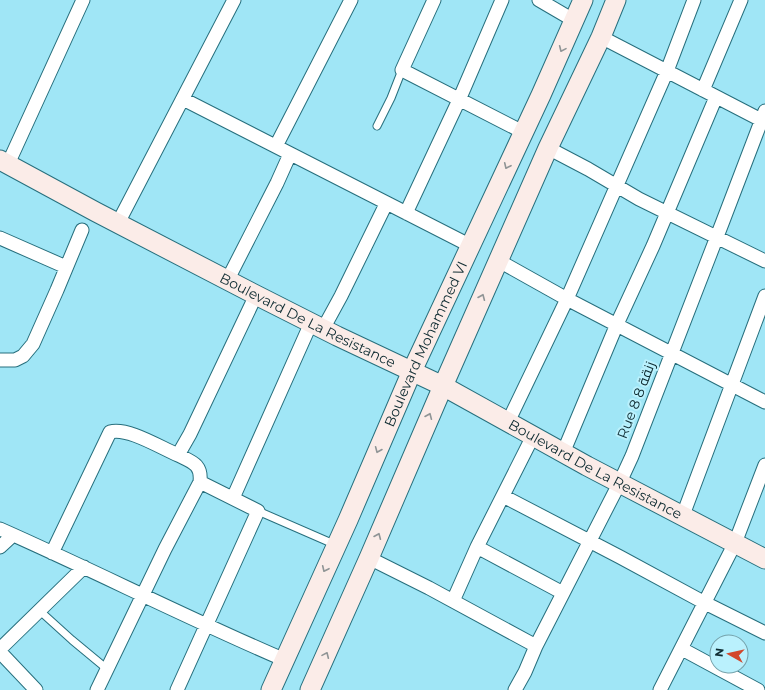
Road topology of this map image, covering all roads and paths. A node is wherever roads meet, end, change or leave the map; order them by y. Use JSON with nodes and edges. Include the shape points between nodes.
{"nodes":[{"id":1,"x":83,"y":0,"type":"edge"},
{"id":2,"x":234,"y":0,"type":"edge"},
{"id":3,"x":351,"y":0,"type":"edge"},
{"id":4,"x":434,"y":0,"type":"edge"},
{"id":5,"x":502,"y":0,"type":"edge"},
{"id":6,"x":538,"y":0,"type":"edge"},
{"id":7,"x":583,"y":0,"type":"edge"},
{"id":8,"x":616,"y":0,"type":"edge"},
{"id":9,"x":694,"y":0,"type":"edge"},
{"id":10,"x":741,"y":0,"type":"edge"},
{"id":11,"x":575,"y":21,"type":"junction"},
{"id":12,"x":601,"y":37,"type":"junction"},
{"id":13,"x":402,"y":70,"type":"junction"},
{"id":14,"x":667,"y":71,"type":"junction"},
{"id":15,"x":703,"y":90,"type":"junction"},
{"id":16,"x":716,"y":97,"type":"junction"},
{"id":17,"x":183,"y":99,"type":"junction"},
{"id":18,"x":459,"y":100,"type":"junction"},
{"id":19,"x":764,"y":117,"type":"edge"},
{"id":20,"x":377,"y":126,"type":"dead end"},
{"id":21,"x":523,"y":132,"type":"junction"},
{"id":22,"x":276,"y":146,"type":"junction"},
{"id":23,"x":548,"y":148,"type":"junction"},
{"id":24,"x":290,"y":154,"type":"junction"},
{"id":25,"x":4,"y":162,"type":"edge"},
{"id":26,"x":616,"y":185,"type":"junction"},
{"id":27,"x":386,"y":204,"type":"junction"},
{"id":28,"x":667,"y":212,"type":"junction"},
{"id":29,"x":406,"y":213,"type":"junction"},
{"id":30,"x":118,"y":222,"type":"junction"},
{"id":31,"x":82,"y":230,"type":"dead end"},
{"id":32,"x":717,"y":236,"type":"junction"},
{"id":33,"x":0,"y":238,"type":"edge"},
{"id":34,"x":471,"y":246,"type":"junction"},
{"id":35,"x":499,"y":261,"type":"junction"},
{"id":36,"x":765,"y":261,"type":"edge"},
{"id":37,"x":66,"y":267,"type":"junction"},
{"id":38,"x":227,"y":280,"type":"junction"},
{"id":39,"x":256,"y":295,"type":"junction"},
{"id":40,"x":765,"y":296,"type":"edge"},
{"id":41,"x":567,"y":299,"type":"junction"},
{"id":42,"x":617,"y":324,"type":"junction"},
{"id":43,"x":317,"y":326,"type":"junction"},
{"id":44,"x":672,"y":352,"type":"junction"},
{"id":45,"x":0,"y":360,"type":"edge"},
{"id":46,"x":412,"y":371,"type":"junction"},
{"id":47,"x":732,"y":384,"type":"junction"},
{"id":48,"x":443,"y":386,"type":"junction"},
{"id":49,"x":765,"y":402,"type":"edge"},
{"id":50,"x":508,"y":422,"type":"junction"},
{"id":51,"x":533,"y":436,"type":"junction"},
{"id":52,"x":563,"y":452,"type":"junction"},
{"id":53,"x":178,"y":456,"type":"junction"},
{"id":54,"x":765,"y":465,"type":"edge"},
{"id":55,"x":200,"y":482,"type":"junction"},
{"id":56,"x":620,"y":482,"type":"junction"},
{"id":57,"x":503,"y":496,"type":"junction"},
{"id":58,"x":233,"y":498,"type":"junction"},
{"id":59,"x":258,"y":511,"type":"junction"},
{"id":60,"x":683,"y":515,"type":"junction"},
{"id":61,"x":0,"y":529,"type":"edge"},
{"id":62,"x":13,"y":535,"type":"junction"},
{"id":63,"x":589,"y":542,"type":"junction"},
{"id":64,"x":736,"y":543,"type":"junction"},
{"id":65,"x":336,"y":545,"type":"junction"},
{"id":66,"x":477,"y":547,"type":"junction"},
{"id":67,"x":0,"y":548,"type":"edge"},
{"id":68,"x":52,"y":552,"type":"junction"},
{"id":69,"x":369,"y":558,"type":"junction"},
{"id":70,"x":765,"y":559,"type":"edge"},
{"id":71,"x":84,"y":567,"type":"junction"},
{"id":72,"x":563,"y":593,"type":"junction"},
{"id":73,"x":143,"y":595,"type":"junction"},
{"id":74,"x":453,"y":601,"type":"junction"},
{"id":75,"x":705,"y":603,"type":"junction"},
{"id":76,"x":40,"y":611,"type":"junction"},
{"id":77,"x":207,"y":626,"type":"junction"},
{"id":78,"x":765,"y":633,"type":"edge"},
{"id":79,"x":536,"y":646,"type":"junction"},
{"id":80,"x":0,"y":649,"type":"edge"},
{"id":81,"x":682,"y":649,"type":"junction"},
{"id":82,"x":0,"y":652,"type":"edge"},
{"id":83,"x":285,"y":660,"type":"junction"},
{"id":84,"x":107,"y":669,"type":"junction"},
{"id":85,"x":36,"y":690,"type":"edge"},
{"id":86,"x":97,"y":690,"type":"edge"},
{"id":87,"x":177,"y":690,"type":"edge"},
{"id":88,"x":271,"y":690,"type":"edge"},
{"id":89,"x":310,"y":690,"type":"edge"},
{"id":90,"x":515,"y":690,"type":"edge"},
{"id":91,"x":660,"y":690,"type":"edge"},
{"id":92,"x":758,"y":690,"type":"edge"}],
"edges":[{"from":1,"to":25,"type":"street"},
{"from":2,"to":17,"type":"street"},
{"from":3,"to":22,"type":"street"},
{"from":4,"to":13,"type":"street"},
{"from":5,"to":18,"type":"street"},
{"from":6,"to":11,"type":"street"},
{"from":7,"to":11,"type":"main road","name":"Boulevard Mohammed VI"},
{"from":8,"to":12,"type":"main road"},
{"from":9,"to":14,"type":"street"},
{"from":10,"to":15,"type":"street"},
{"from":11,"to":21,"type":"main road","name":"Boulevard Mohammed VI","one_way":true},
{"from":12,"to":14,"type":"street"},
{"from":12,"to":23,"type":"main road"},
{"from":13,"to":18,"type":"street"},
{"from":13,"to":20,"type":"lane"},
{"from":14,"to":15,"type":"street"},
{"from":14,"to":26,"type":"street"},
{"from":15,"to":16,"type":"street"},
{"from":16,"to":19,"type":"street"},
{"from":16,"to":28,"type":"street"},
{"from":17,"to":22,"type":"street"},
{"from":17,"to":30,"type":"street"},
{"from":18,"to":21,"type":"street"},
{"from":18,"to":29,"type":"street"},
{"from":19,"to":32,"type":"street","name":"Rue 8 8 زنقة"},
{"from":21,"to":34,"type":"main road","name":"Boulevard Mohammed VI","one_way":true},
{"from":22,"to":24,"type":"street"},
{"from":23,"to":26,"type":"street"},
{"from":23,"to":35,"type":"main road"},
{"from":24,"to":27,"type":"street"},
{"from":24,"to":38,"type":"street"},
{"from":25,"to":30,"type":"main road","name":"Boulevard De La Resistance"},
{"from":26,"to":28,"type":"street"},
{"from":26,"to":41,"type":"street"},
{"from":27,"to":29,"type":"street"},
{"from":27,"to":43,"type":"street","via":[[341,296]]},
{"from":28,"to":32,"type":"street"},
{"from":28,"to":42,"type":"street"},
{"from":29,"to":34,"type":"street"},
{"from":30,"to":38,"type":"main road","name":"Boulevard De La Resistance"},
{"from":31,"to":37,"type":"street"},
{"from":32,"to":36,"type":"street"},
{"from":32,"to":44,"type":"street","name":"Rue 8 8 زنقة"},
{"from":33,"to":37,"type":"street"},
{"from":34,"to":46,"type":"main road","name":"Boulevard Mohammed VI"},
{"from":35,"to":41,"type":"street"},
{"from":48,"to":35,"type":"main road","one_way":true},
{"from":37,"to":45,"type":"street","via":[[33,344],[23,356],[15,360]]},
{"from":38,"to":39,"type":"main road","name":"Boulevard De La Resistance"},
{"from":39,"to":43,"type":"main road","name":"Boulevard De La Resistance"},
{"from":39,"to":53,"type":"street"},
{"from":40,"to":47,"type":"street"},
{"from":41,"to":42,"type":"street"},
{"from":41,"to":50,"type":"street"},
{"from":42,"to":44,"type":"street"},
{"from":42,"to":52,"type":"street"},
{"from":43,"to":46,"type":"main road","name":"Boulevard De La Resistance"},
{"from":43,"to":58,"type":"street"},
{"from":44,"to":47,"type":"street"},
{"from":44,"to":56,"type":"street","name":"Rue 8 8 زنقة"},
{"from":46,"to":48,"type":"main road","name":"Boulevard De La Resistance"},
{"from":46,"to":65,"type":"main road","name":"Boulevard Mohammed VI","one_way":true},
{"from":47,"to":49,"type":"street"},
{"from":47,"to":60,"type":"street"},
{"from":48,"to":50,"type":"main road","name":"Boulevard De La Resistance"},
{"from":69,"to":48,"type":"main road","one_way":true},
{"from":50,"to":51,"type":"main road","name":"Boulevard De La Resistance"},
{"from":51,"to":52,"type":"main road","name":"Boulevard De La Resistance"},
{"from":51,"to":57,"type":"street"},
{"from":52,"to":56,"type":"main road","name":"Boulevard De La Resistance"},
{"from":53,"to":55,"type":"street","via":[[196,464],[201,475]]},
{"from":53,"to":68,"type":"street","via":[[126,432],[110,432]]},
{"from":54,"to":64,"type":"street"},
{"from":55,"to":58,"type":"street"},
{"from":55,"to":73,"type":"street"},
{"from":56,"to":60,"type":"main road","name":"Boulevard De La Resistance"},
{"from":56,"to":63,"type":"street","name":"Rue 8 8 زنقة"},
{"from":57,"to":63,"type":"street"},
{"from":57,"to":66,"type":"street"},
{"from":58,"to":59,"type":"street"},
{"from":59,"to":65,"type":"lane"},
{"from":59,"to":77,"type":"street"},
{"from":60,"to":64,"type":"main road","name":"Boulevard De La Resistance"},
{"from":61,"to":62,"type":"street"},
{"from":62,"to":67,"type":"street"},
{"from":62,"to":68,"type":"street"},
{"from":63,"to":72,"type":"street","name":"Rue 8 8 زنقة"},
{"from":63,"to":75,"type":"street"},
{"from":64,"to":70,"type":"main road","name":"Boulevard De La Resistance"},
{"from":64,"to":75,"type":"street"},
{"from":65,"to":83,"type":"main road","name":"Boulevard Mohammed VI","one_way":true},
{"from":66,"to":72,"type":"street"},
{"from":66,"to":74,"type":"street"},
{"from":68,"to":71,"type":"street"},
{"from":69,"to":74,"type":"street"},
{"from":89,"to":69,"type":"main road","one_way":true},
{"from":71,"to":73,"type":"street"},
{"from":71,"to":76,"type":"street"},
{"from":72,"to":79,"type":"street","name":"Rue 8 8 زنقة"},
{"from":73,"to":77,"type":"street"},
{"from":73,"to":84,"type":"street"},
{"from":74,"to":79,"type":"street"},
{"from":75,"to":78,"type":"street"},
{"from":75,"to":81,"type":"street"},
{"from":76,"to":80,"type":"street"},
{"from":76,"to":84,"type":"lane"},
{"from":77,"to":83,"type":"street"},
{"from":77,"to":87,"type":"street"},
{"from":79,"to":90,"type":"street","name":"Rue 8 8 زنقة"},
{"from":81,"to":91,"type":"street"},
{"from":81,"to":92,"type":"street"},
{"from":82,"to":85,"type":"street"},
{"from":83,"to":88,"type":"main road","name":"Boulevard Mohammed VI"},
{"from":84,"to":86,"type":"street"}]}
